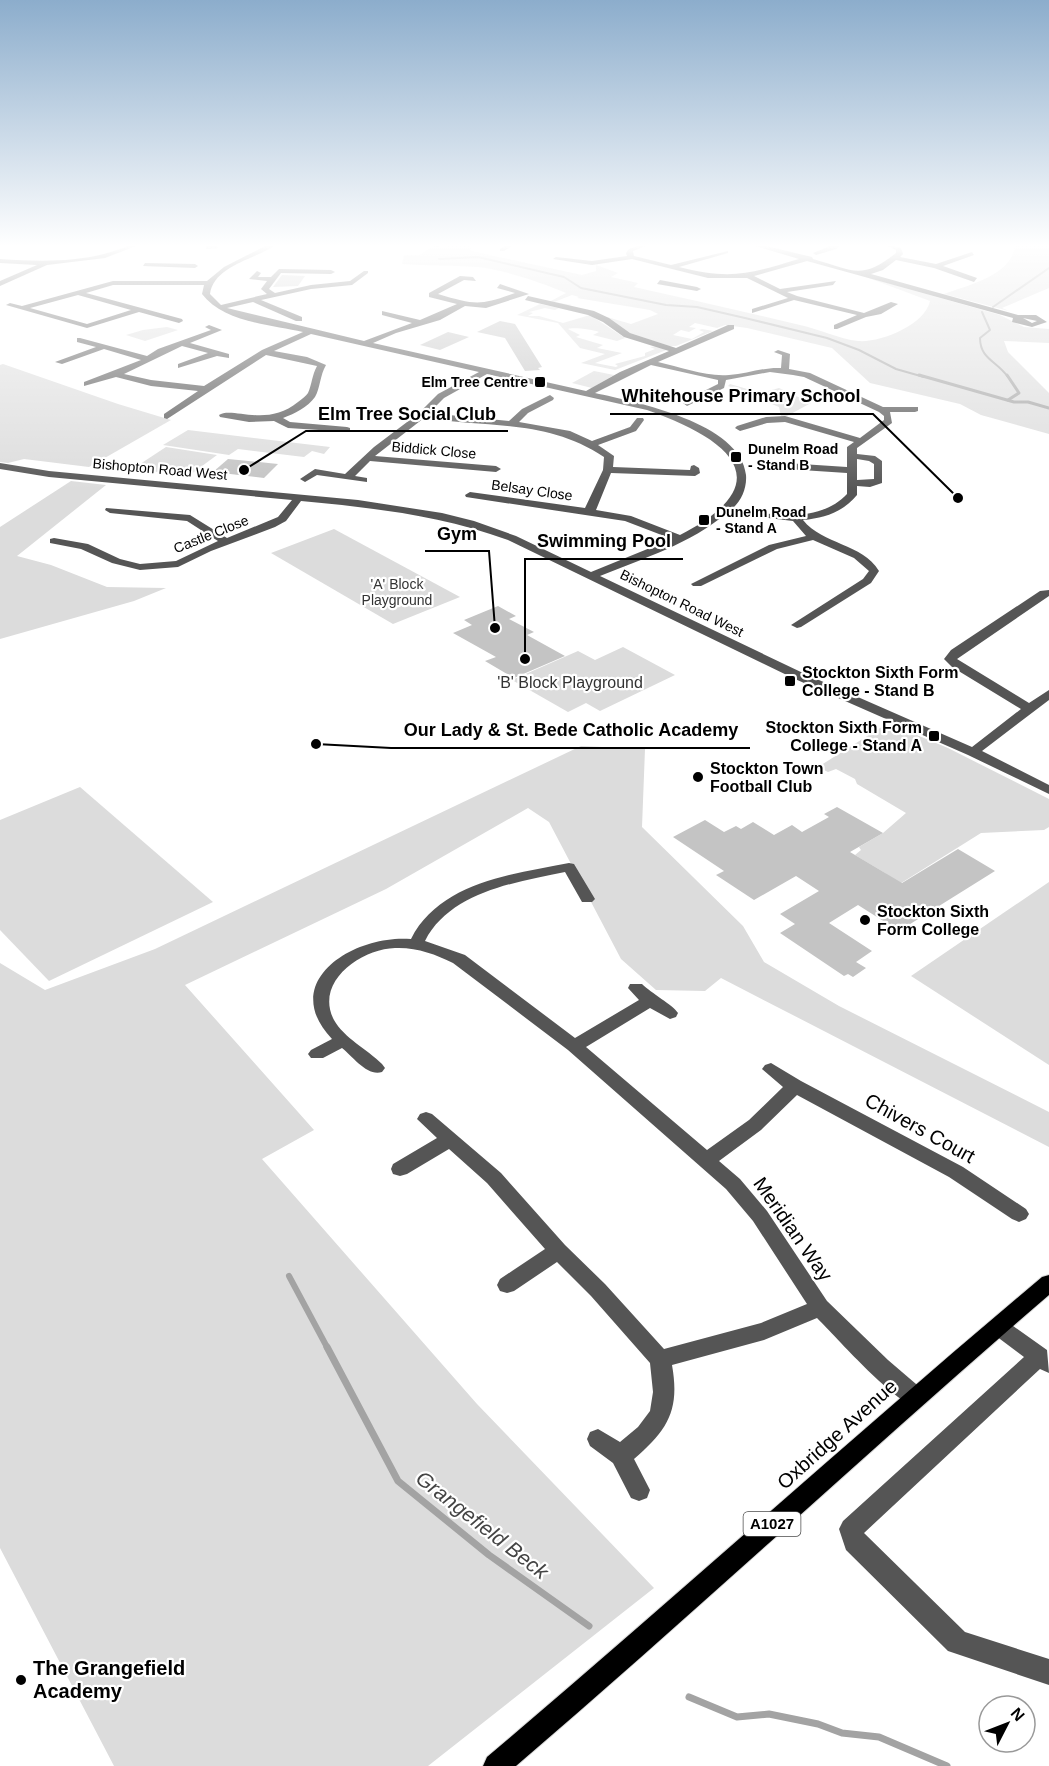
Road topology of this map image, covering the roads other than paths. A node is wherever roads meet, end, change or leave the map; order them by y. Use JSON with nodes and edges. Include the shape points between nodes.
{"nodes":[{"id":1,"x":291,"y":326,"type":"edge"},
{"id":2,"x":411,"y":326,"type":"edge"},
{"id":3,"x":615,"y":326,"type":"edge"},
{"id":4,"x":209,"y":327,"type":"dead end"},
{"id":5,"x":731,"y":327,"type":"dead end"},
{"id":6,"x":311,"y":331,"type":"junction"},
{"id":7,"x":342,"y":331,"type":"dead end"},
{"id":8,"x":377,"y":338,"type":"junction"},
{"id":9,"x":80,"y":340,"type":"dead end"},
{"id":10,"x":182,"y":343,"type":"junction"},
{"id":11,"x":366,"y":343,"type":"junction"},
{"id":12,"x":103,"y":347,"type":"junction"},
{"id":13,"x":678,"y":351,"type":"junction"},
{"id":14,"x":265,"y":352,"type":"junction"},
{"id":15,"x":217,"y":353,"type":"junction"},
{"id":16,"x":796,"y":354,"type":"dead end"},
{"id":17,"x":226,"y":356,"type":"dead end"},
{"id":18,"x":148,"y":359,"type":"junction"},
{"id":19,"x":59,"y":362,"type":"dead end"},
{"id":20,"x":650,"y":362,"type":"junction"},
{"id":21,"x":181,"y":366,"type":"dead end"},
{"id":22,"x":485,"y":370,"type":"junction"},
{"id":23,"x":785,"y":371,"type":"junction"},
{"id":24,"x":115,"y":374,"type":"junction"},
{"id":25,"x":721,"y":378,"type":"junction"},
{"id":26,"x":95,"y":386,"type":"dead end"},
{"id":27,"x":203,"y":390,"type":"junction"},
{"id":28,"x":589,"y":393,"type":"junction"},
{"id":29,"x":550,"y":398,"type":"dead end"},
{"id":30,"x":687,"y":404,"type":"dead end"},
{"id":31,"x":882,"y":410,"type":"junction"},
{"id":32,"x":915,"y":410,"type":"dead end"},
{"id":33,"x":223,"y":415,"type":"dead end"},
{"id":34,"x":422,"y":415,"type":"junction"},
{"id":35,"x":167,"y":416,"type":"dead end"},
{"id":36,"x":276,"y":418,"type":"junction"},
{"id":37,"x":639,"y":420,"type":"dead end"},
{"id":38,"x":511,"y":424,"type":"junction"},
{"id":39,"x":749,"y":428,"type":"dead end"},
{"id":40,"x":346,"y":430,"type":"dead end"},
{"id":41,"x":861,"y":441,"type":"junction"},
{"id":42,"x":594,"y":443,"type":"junction"},
{"id":43,"x":852,"y":456,"type":"junction"},
{"id":44,"x":369,"y":458,"type":"junction"},
{"id":45,"x":771,"y":465,"type":"dead end"},
{"id":46,"x":0,"y":466,"type":"edge"},
{"id":47,"x":694,"y":468,"type":"dead end"},
{"id":48,"x":496,"y":469,"type":"dead end"},
{"id":49,"x":608,"y":470,"type":"junction"},
{"id":50,"x":852,"y":470,"type":"junction"},
{"id":51,"x":348,"y":477,"type":"junction"},
{"id":52,"x":305,"y":479,"type":"dead end"},
{"id":53,"x":364,"y":480,"type":"dead end"},
{"id":54,"x":853,"y":483,"type":"junction"},
{"id":55,"x":470,"y":495,"type":"dead end"},
{"id":56,"x":299,"y":497,"type":"junction"},
{"id":57,"x":111,"y":510,"type":"dead end"},
{"id":58,"x":726,"y":510,"type":"junction"},
{"id":59,"x":591,"y":512,"type":"junction"},
{"id":60,"x":796,"y":517,"type":"junction"},
{"id":61,"x":814,"y":537,"type":"junction"},
{"id":62,"x":678,"y":538,"type":"junction"},
{"id":63,"x":54,"y":541,"type":"dead end"},
{"id":64,"x":225,"y":541,"type":"junction"},
{"id":65,"x":591,"y":576,"type":"junction"},
{"id":66,"x":697,"y":584,"type":"dead end"},
{"id":67,"x":1049,"y":593,"type":"edge"},
{"id":68,"x":797,"y":625,"type":"dead end"},
{"id":69,"x":1049,"y":694,"type":"edge"},
{"id":70,"x":1029,"y":710,"type":"junction"},
{"id":71,"x":973,"y":752,"type":"junction"},
{"id":72,"x":1049,"y":790,"type":"edge"},
{"id":73,"x":587,"y":899,"type":"dead end"},
{"id":74,"x":416,"y":944,"type":"junction"},
{"id":75,"x":636,"y":988,"type":"dead end"},
{"id":76,"x":650,"y":1001,"type":"junction"},
{"id":77,"x":670,"y":1013,"type":"dead end"},
{"id":78,"x":344,"y":1040,"type":"junction"},
{"id":79,"x":574,"y":1046,"type":"junction"},
{"id":80,"x":317,"y":1054,"type":"dead end"},
{"id":81,"x":376,"y":1068,"type":"dead end"},
{"id":82,"x":771,"y":1069,"type":"dead end"},
{"id":83,"x":795,"y":1086,"type":"junction"},
{"id":84,"x":426,"y":1119,"type":"dead end"},
{"id":85,"x":450,"y":1139,"type":"junction"},
{"id":86,"x":707,"y":1160,"type":"junction"},
{"id":87,"x":400,"y":1169,"type":"dead end"},
{"id":88,"x":1019,"y":1214,"type":"dead end"},
{"id":89,"x":558,"y":1251,"type":"junction"},
{"id":90,"x":1049,"y":1283,"type":"edge"},
{"id":91,"x":507,"y":1285,"type":"dead end"},
{"id":92,"x":820,"y":1307,"type":"junction"},
{"id":93,"x":999,"y":1327,"type":"junction"},
{"id":94,"x":660,"y":1359,"type":"junction"},
{"id":95,"x":1045,"y":1360,"type":"edge"},
{"id":96,"x":915,"y":1397,"type":"junction"},
{"id":97,"x":598,"y":1439,"type":"dead end"},
{"id":98,"x":621,"y":1456,"type":"junction"},
{"id":99,"x":639,"y":1490,"type":"dead end"},
{"id":100,"x":1049,"y":1672,"type":"edge"},
{"id":101,"x":508,"y":1762,"type":"edge"}],
"edges":[{"from":1,"to":6,"type":"street"},
{"from":2,"to":8,"type":"street"},
{"from":3,"to":13,"type":"street","via":[[627,335]]},
{"from":4,"to":10,"type":"street","via":[[223,331]]},
{"from":5,"to":13,"type":"street"},
{"from":6,"to":11,"type":"street"},
{"from":6,"to":14,"type":"street"},
{"from":7,"to":8,"type":"street"},
{"from":8,"to":11,"type":"street"},
{"from":9,"to":12,"type":"street"},
{"from":10,"to":15,"type":"street"},
{"from":10,"to":18,"type":"street"},
{"from":11,"to":22,"type":"street"},
{"from":12,"to":18,"type":"street"},
{"from":12,"to":19,"type":"street"},
{"from":13,"to":20,"type":"street"},
{"from":14,"to":27,"type":"street"},
{"from":14,"to":36,"type":"street","via":[[322,365],[312,395],[293,411]]},
{"from":15,"to":17,"type":"street"},
{"from":15,"to":21,"type":"street"},
{"from":16,"to":23,"type":"street","via":[[782,353]]},
{"from":18,"to":24,"type":"street"},
{"from":20,"to":25,"type":"street"},
{"from":20,"to":28,"type":"street"},
{"from":22,"to":28,"type":"street"},
{"from":22,"to":34,"type":"street","name":"Biddick Close","via":[[441,396]]},
{"from":23,"to":25,"type":"street"},
{"from":23,"to":31,"type":"street","via":[[807,375]]},
{"from":24,"to":26,"type":"street","via":[[87,384]]},
{"from":24,"to":27,"type":"street"},
{"from":25,"to":30,"type":"street","via":[[721,386]]},
{"from":27,"to":35,"type":"street"},
{"from":28,"to":58,"type":"street","via":[[684,419],[723,443],[741,466],[740,488]]},
{"from":29,"to":38,"type":"street","via":[[525,411]]},
{"from":31,"to":32,"type":"street"},
{"from":31,"to":41,"type":"street","via":[[888,421]]},
{"from":33,"to":36,"type":"street"},
{"from":34,"to":38,"type":"street"},
{"from":34,"to":44,"type":"street","name":"Biddick Close"},
{"from":36,"to":40,"type":"street","via":[[288,425],[332,425]]},
{"from":37,"to":42,"type":"street","via":[[633,429]]},
{"from":38,"to":42,"type":"street","via":[[562,432]]},
{"from":39,"to":41,"type":"street","via":[[766,420],[785,419]]},
{"from":41,"to":43,"type":"street","via":[[852,447]]},
{"from":42,"to":49,"type":"street","via":[[609,456]]},
{"from":43,"to":50,"type":"street"},
{"from":43,"to":54,"type":"street","via":[[872,458],[879,463],[879,481]]},
{"from":44,"to":48,"type":"street","name":"Biddick Close"},
{"from":44,"to":51,"type":"street","name":"Biddick Close"},
{"from":45,"to":50,"type":"street"},
{"from":46,"to":56,"type":"street","name":"Bishopton Road West"},
{"from":47,"to":49,"type":"street","via":[[695,473]]},
{"from":49,"to":59,"type":"street"},
{"from":50,"to":54,"type":"street"},
{"from":51,"to":52,"type":"street","via":[[315,472]]},
{"from":51,"to":53,"type":"street"},
{"from":54,"to":60,"type":"street","via":[[849,501],[839,507]]},
{"from":55,"to":59,"type":"street","name":"Belsay Close"},
{"from":56,"to":64,"type":"street","name":"Castle Close","via":[[282,519]]},
{"from":56,"to":65,"type":"street","name":"Bishopton Road West","via":[[398,508],[470,523]]},
{"from":57,"to":64,"type":"street","via":[[190,518]]},
{"from":58,"to":60,"type":"street"},
{"from":58,"to":62,"type":"street"},
{"from":59,"to":62,"type":"street","name":"Belsay Close","via":[[627,518]]},
{"from":60,"to":61,"type":"street"},
{"from":61,"to":66,"type":"street","via":[[773,547]]},
{"from":61,"to":68,"type":"street","via":[[861,558],[874,571],[867,581]]},
{"from":62,"to":65,"type":"street"},
{"from":63,"to":64,"type":"street","name":"Castle Close","via":[[88,543],[127,565],[157,568],[191,559]]},
{"from":65,"to":71,"type":"street","name":"Bishopton Road West","via":[[799,676]]},
{"from":67,"to":70,"type":"street","via":[[950,659]]},
{"from":69,"to":70,"type":"street"},
{"from":70,"to":71,"type":"street"},
{"from":71,"to":72,"type":"street","name":"Bishopton Road West"},
{"from":73,"to":74,"type":"street","via":[[567,860],[470,894],[437,913]]},
{"from":74,"to":78,"type":"street","name":"Meridian Way","via":[[391,943],[367,950],[332,972],[320,1001],[326,1021]]},
{"from":74,"to":79,"type":"street","name":"Meridian Way","via":[[459,959]]},
{"from":75,"to":76,"type":"street"},
{"from":76,"to":77,"type":"street"},
{"from":76,"to":79,"type":"street"},
{"from":78,"to":80,"type":"street"},
{"from":78,"to":81,"type":"street","name":"Meridian Way"},
{"from":79,"to":86,"type":"street","name":"Meridian Way"},
{"from":82,"to":83,"type":"street","name":"Chivers Court"},
{"from":83,"to":86,"type":"street","via":[[755,1125]]},
{"from":83,"to":88,"type":"street","name":"Chivers Court","via":[[956,1172]]},
{"from":84,"to":85,"type":"street"},
{"from":85,"to":87,"type":"street"},
{"from":85,"to":89,"type":"street","via":[[494,1178]]},
{"from":86,"to":92,"type":"street","name":"Meridian Way","via":[[760,1216]]},
{"from":89,"to":91,"type":"street"},
{"from":89,"to":94,"type":"street"},
{"from":90,"to":93,"type":"main road","name":"Oxbridge Avenue","number":"A1027"},
{"from":92,"to":94,"type":"street","via":[[764,1331]]},
{"from":92,"to":96,"type":"street","name":"Meridian Way","via":[[880,1368]]},
{"from":93,"to":95,"type":"street"},
{"from":93,"to":96,"type":"main road","name":"Oxbridge Avenue","number":"A1027"},
{"from":94,"to":98,"type":"street","via":[[666,1388],[663,1410],[648,1433]]},
{"from":95,"to":100,"type":"street","via":[[851,1530],[854,1542],[957,1642]]},
{"from":96,"to":101,"type":"main road","name":"Oxbridge Avenue","number":"A1027"},
{"from":97,"to":98,"type":"street"},
{"from":98,"to":99,"type":"street"}]}
